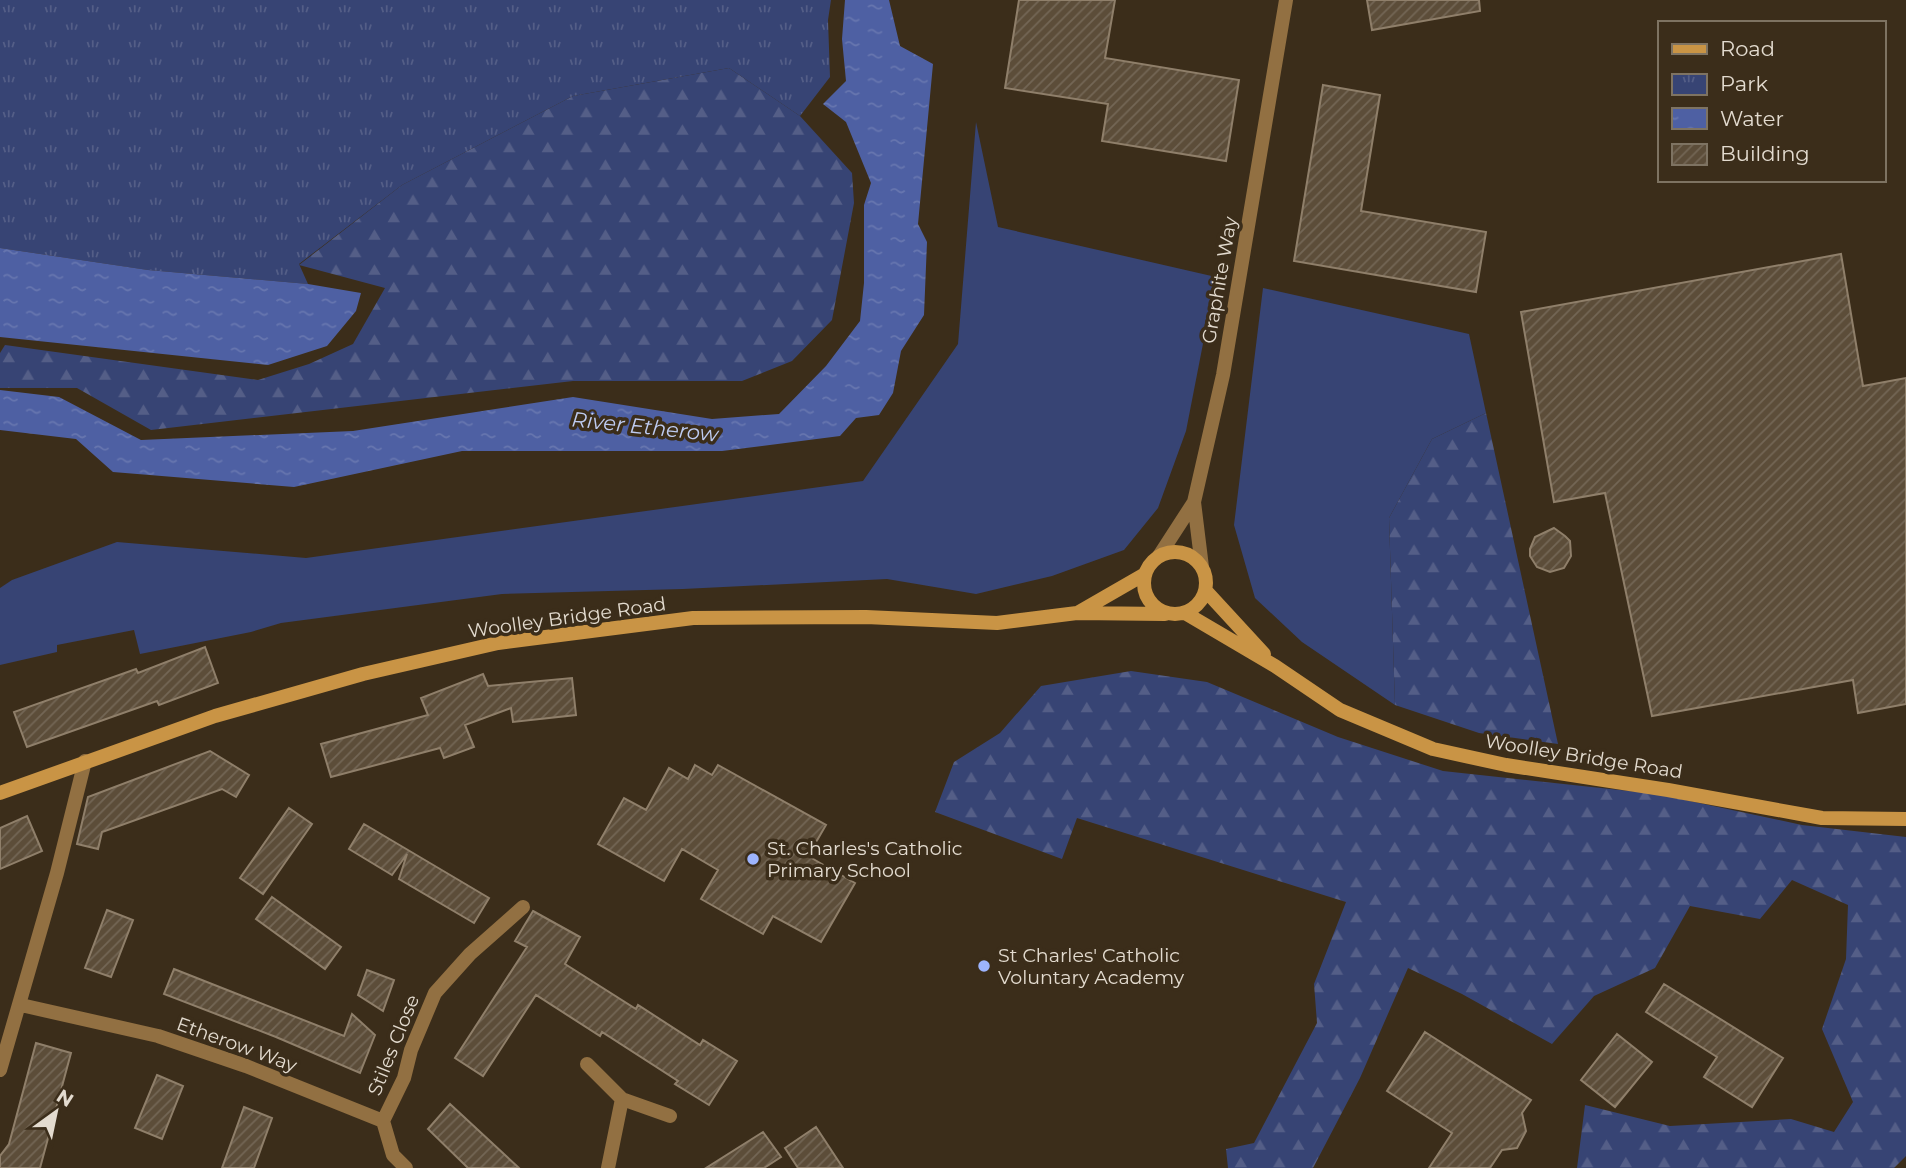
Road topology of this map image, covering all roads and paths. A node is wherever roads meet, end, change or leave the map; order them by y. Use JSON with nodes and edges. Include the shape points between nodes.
{"nodes":[{"id":1,"x":1286,"y":0,"type":"edge"},
{"id":2,"x":1194,"y":502,"type":"junction"},
{"id":3,"x":1159,"y":556,"type":"junction"},
{"id":4,"x":1202,"y":567,"type":"junction"},
{"id":5,"x":1145,"y":574,"type":"junction"},
{"id":6,"x":1206,"y":591,"type":"junction"},
{"id":7,"x":1077,"y":613,"type":"junction"},
{"id":8,"x":1185,"y":613,"type":"junction"},
{"id":9,"x":1165,"y":614,"type":"junction"},
{"id":10,"x":1275,"y":666,"type":"junction"},
{"id":11,"x":85,"y":761,"type":"junction"},
{"id":12,"x":0,"y":793,"type":"edge"},
{"id":13,"x":1906,"y":819,"type":"edge"},
{"id":14,"x":523,"y":907,"type":"dead end"},
{"id":15,"x":21,"y":1005,"type":"junction"},
{"id":16,"x":587,"y":1064,"type":"dead end"},
{"id":17,"x":0,"y":1070,"type":"edge"},
{"id":18,"x":622,"y":1100,"type":"junction"},
{"id":19,"x":670,"y":1116,"type":"dead end"},
{"id":20,"x":383,"y":1121,"type":"junction"},
{"id":21,"x":406,"y":1168,"type":"edge"},
{"id":22,"x":608,"y":1168,"type":"edge"}],
"edges":[{"from":1,"to":2,"type":"street","name":"Graphite Way","via":[[1223,374]]},
{"from":2,"to":3,"type":"street","name":"Graphite Way"},
{"from":2,"to":4,"type":"street"},
{"from":3,"to":4,"type":"street","via":[[1185,554]]},
{"from":3,"to":5,"type":"street"},
{"from":4,"to":6,"type":"street"},
{"from":5,"to":7,"type":"street","name":"Woolley Bridge Road"},
{"from":5,"to":9,"type":"street","via":[[1148,600]]},
{"from":6,"to":8,"type":"street","via":[[1197,606]]},
{"from":6,"to":10,"type":"street","name":"Woolley Bridge Road"},
{"from":7,"to":9,"type":"street","name":"Woolley Bridge Road"},
{"from":7,"to":11,"type":"street","name":"Woolley Bridge Road","via":[[997,623],[866,617],[693,618],[498,643],[363,674],[215,716]]},
{"from":8,"to":9,"type":"street"},
{"from":8,"to":10,"type":"street","name":"Woolley Bridge Road"},
{"from":10,"to":13,"type":"street","name":"Woolley Bridge Road","via":[[1340,710],[1433,749],[1822,818]]},
{"from":11,"to":12,"type":"street","name":"Woolley Bridge Road"},
{"from":11,"to":15,"type":"street"},
{"from":14,"to":20,"type":"street","name":"Stiles Close","via":[[435,993]]},
{"from":15,"to":17,"type":"street"},
{"from":15,"to":20,"type":"street","name":"Etherow Way","via":[[158,1035]]},
{"from":16,"to":18,"type":"street"},
{"from":18,"to":19,"type":"street"},
{"from":18,"to":22,"type":"street"},
{"from":20,"to":21,"type":"street","via":[[393,1154]]}]}
